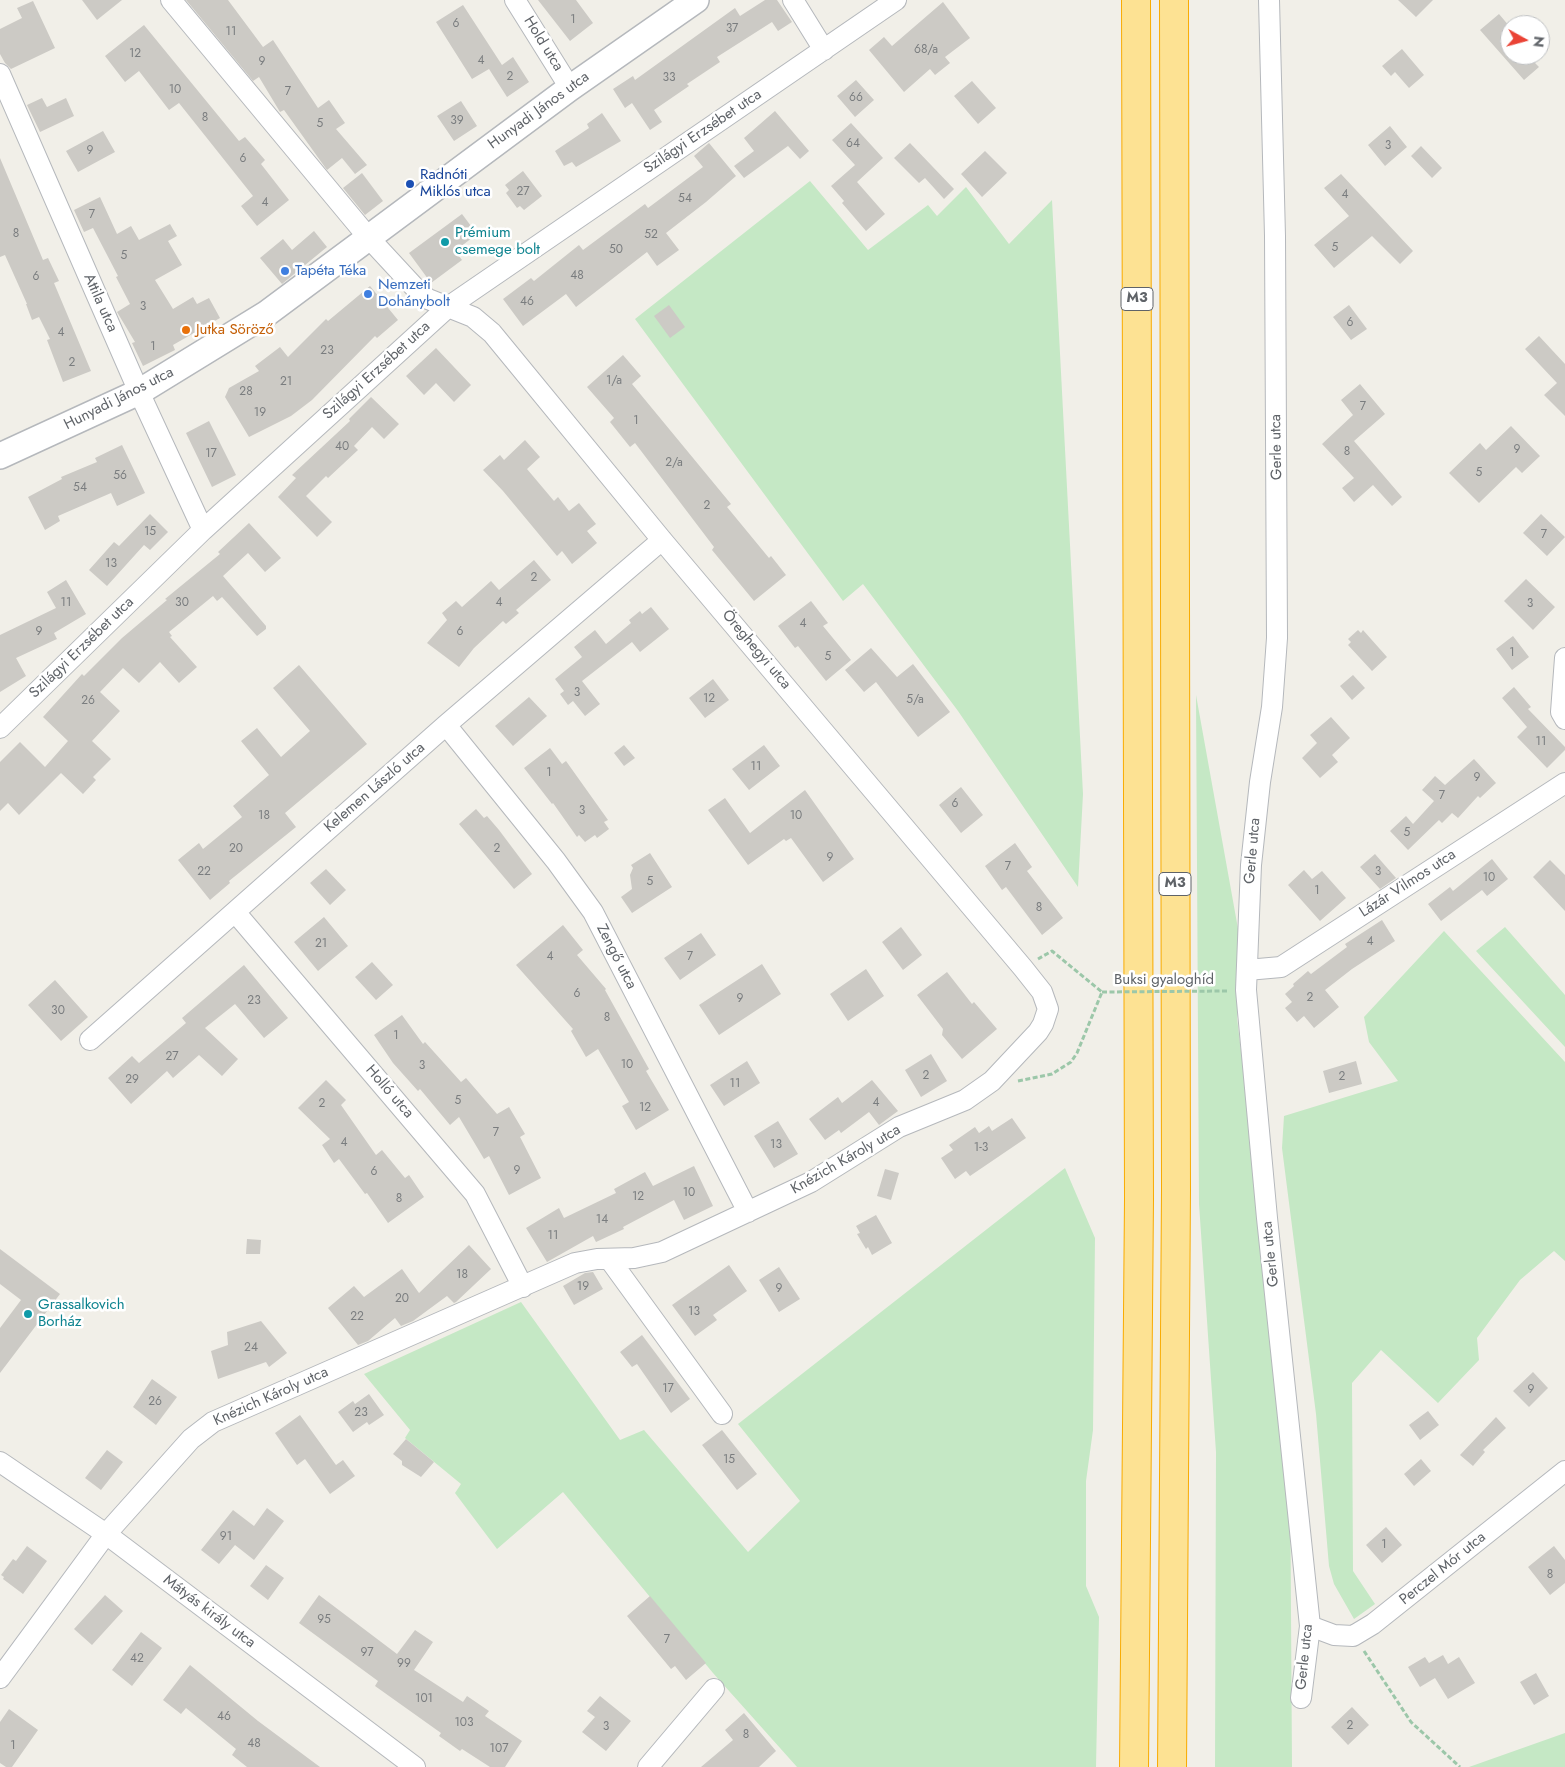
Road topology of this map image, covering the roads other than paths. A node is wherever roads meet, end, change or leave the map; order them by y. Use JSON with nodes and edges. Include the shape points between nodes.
{"nodes":[{"id":1,"x":171,"y":0,"type":"edge"},
{"id":2,"x":515,"y":0,"type":"edge"},
{"id":3,"x":696,"y":0,"type":"edge"},
{"id":4,"x":793,"y":0,"type":"edge"},
{"id":5,"x":896,"y":0,"type":"edge"},
{"id":6,"x":1136,"y":0,"type":"edge"},
{"id":7,"x":1174,"y":0,"type":"edge"},
{"id":8,"x":1269,"y":0,"type":"edge"},
{"id":9,"x":824,"y":50,"type":"junction"},
{"id":10,"x":0,"y":74,"type":"edge"},
{"id":11,"x":570,"y":88,"type":"junction"},
{"id":12,"x":368,"y":237,"type":"junction"},
{"id":13,"x":448,"y":307,"type":"junction"},
{"id":14,"x":139,"y":392,"type":"junction"},
{"id":15,"x":0,"y":456,"type":"edge"},
{"id":16,"x":203,"y":530,"type":"junction"},
{"id":17,"x":662,"y":540,"type":"junction"},
{"id":18,"x":1565,"y":658,"type":"edge"},
{"id":19,"x":1565,"y":718,"type":"edge"},
{"id":20,"x":446,"y":725,"type":"junction"},
{"id":21,"x":0,"y":726,"type":"edge"},
{"id":22,"x":1565,"y":783,"type":"edge"},
{"id":23,"x":235,"y":912,"type":"junction"},
{"id":24,"x":1246,"y":970,"type":"junction"},
{"id":25,"x":1048,"y":1009,"type":"joint"},
{"id":26,"x":90,"y":1040,"type":"dead end"},
{"id":27,"x":748,"y":1212,"type":"junction"},
{"id":28,"x":610,"y":1260,"type":"junction"},
{"id":29,"x":523,"y":1287,"type":"junction"},
{"id":30,"x":722,"y":1414,"type":"dead end"},
{"id":31,"x":0,"y":1462,"type":"edge"},
{"id":32,"x":1565,"y":1471,"type":"edge"},
{"id":33,"x":106,"y":1534,"type":"junction"},
{"id":34,"x":1310,"y":1626,"type":"junction"},
{"id":35,"x":0,"y":1678,"type":"edge"},
{"id":36,"x":714,"y":1689,"type":"dead end"},
{"id":37,"x":1301,"y":1698,"type":"dead end"},
{"id":38,"x":415,"y":1767,"type":"edge"},
{"id":39,"x":648,"y":1767,"type":"edge"},
{"id":40,"x":1134,"y":1767,"type":"edge"},
{"id":41,"x":1172,"y":1767,"type":"edge"}],
"edges":[{"from":1,"to":12,"type":"street"},
{"from":2,"to":11,"type":"street","name":"Hold utca"},
{"from":3,"to":11,"type":"street","name":"Hunyadi János utca"},
{"from":4,"to":9,"type":"street"},
{"from":5,"to":9,"type":"street","name":"Szilágyi Erzsébet utca"},
{"from":6,"to":40,"type":"highway","number":"M3","via":[[1139,1209]]},
{"from":7,"to":41,"type":"highway","number":"M3","via":[[1176,1189]]},
{"from":8,"to":24,"type":"street","name":"Gerle utca","via":[[1275,236],[1277,638],[1272,707],[1251,865]]},
{"from":9,"to":13,"type":"street","name":"Szilágyi Erzsébet utca"},
{"from":10,"to":14,"type":"street","name":"Attila utca"},
{"from":11,"to":12,"type":"street","name":"Hunyadi János utca"},
{"from":12,"to":13,"type":"street","via":[[418,291]]},
{"from":12,"to":14,"type":"street","name":"Hunyadi János utca","via":[[266,314]]},
{"from":13,"to":16,"type":"street","name":"Szilágyi Erzsébet utca"},
{"from":13,"to":17,"type":"street","name":"Öreghegyi utca","via":[[473,317],[492,333]]},
{"from":14,"to":15,"type":"street","name":"Hunyadi János utca"},
{"from":14,"to":16,"type":"street","name":"Attila utca"},
{"from":16,"to":21,"type":"street","name":"Szilágyi Erzsébet utca"},
{"from":17,"to":20,"type":"street","name":"Kelemen László utca"},
{"from":17,"to":25,"type":"street","name":"Öreghegyi utca","via":[[1024,968],[1042,992]]},
{"from":18,"to":19,"type":"street","via":[[1561,712]]},
{"from":20,"to":23,"type":"street","name":"Kelemen László utca"},
{"from":20,"to":27,"type":"street","name":"Zengő utca","via":[[593,912]]},
{"from":22,"to":24,"type":"street","name":"Lázár Vilmos utca","via":[[1281,967]]},
{"from":23,"to":26,"type":"street","name":"Kelemen László utca"},
{"from":23,"to":29,"type":"street","name":"Holló utca","via":[[475,1194]]},
{"from":24,"to":34,"type":"street","name":"Gerle utca","via":[[1267,1218]]},
{"from":25,"to":27,"type":"street","name":"Knézich Károly utca","via":[[1038,1032],[992,1081],[965,1100],[899,1127],[829,1173]]},
{"from":27,"to":28,"type":"street","name":"Knézich Károly utca","via":[[662,1252]]},
{"from":28,"to":29,"type":"street","name":"Knézich Károly utca","via":[[575,1264]]},
{"from":28,"to":30,"type":"street"},
{"from":29,"to":33,"type":"street","name":"Knézich Károly utca","via":[[214,1422],[191,1439]]},
{"from":31,"to":33,"type":"street","name":"Mátyás király utca"},
{"from":32,"to":34,"type":"street","name":"Perczel Mór utca","via":[[1354,1636],[1334,1635]]},
{"from":33,"to":35,"type":"street","name":"Knézich Károly utca"},
{"from":33,"to":38,"type":"street","name":"Mátyás király utca"},
{"from":34,"to":37,"type":"street","name":"Gerle utca"},
{"from":36,"to":39,"type":"street"}]}
